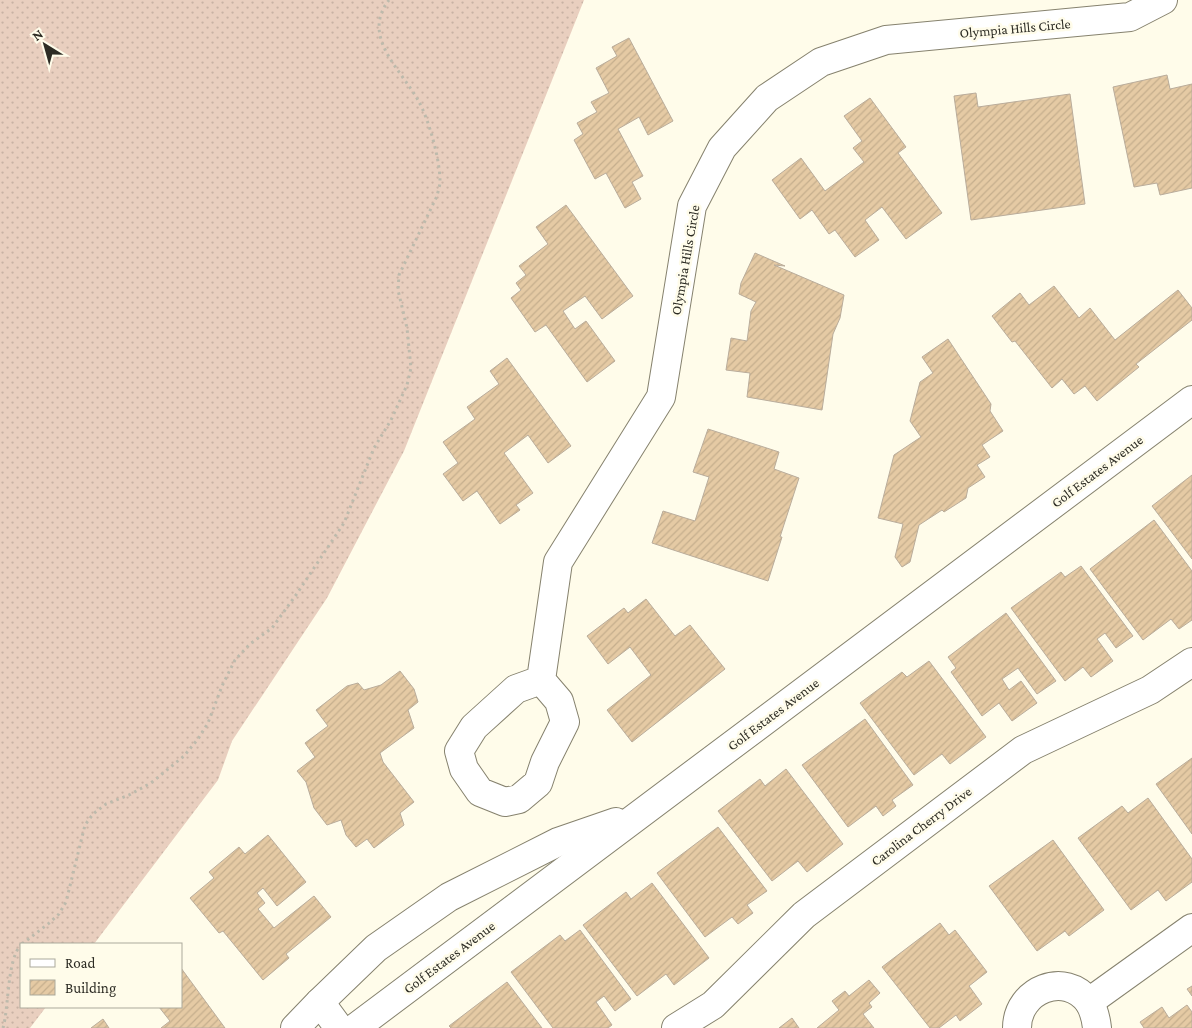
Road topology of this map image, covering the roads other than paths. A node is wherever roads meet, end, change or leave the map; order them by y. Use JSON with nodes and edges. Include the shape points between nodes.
{"nodes":[{"id":1,"x":1163,"y":0,"type":"edge"},
{"id":2,"x":1192,"y":400,"type":"edge"},
{"id":3,"x":1192,"y":662,"type":"edge"},
{"id":4,"x":541,"y":680,"type":"dead end"},
{"id":5,"x":642,"y":813,"type":"junction"},
{"id":6,"x":1192,"y":928,"type":"edge"},
{"id":7,"x":320,"y":1002,"type":"junction"},
{"id":8,"x":1089,"y":1002,"type":"junction"},
{"id":9,"x":295,"y":1028,"type":"edge"},
{"id":10,"x":339,"y":1028,"type":"edge"},
{"id":11,"x":354,"y":1028,"type":"edge"},
{"id":12,"x":676,"y":1028,"type":"edge"},
{"id":13,"x":1017,"y":1028,"type":"edge"},
{"id":14,"x":1096,"y":1028,"type":"edge"}],
"edges":[{"from":1,"to":4,"type":"street","name":"Olympia Hills Circle","via":[[1130,17],[886,40],[821,62],[767,98],[722,148],[692,206],[661,397],[558,562]]},
{"from":2,"to":5,"type":"street","name":"Golf Estates Avenue"},
{"from":3,"to":12,"type":"street","name":"Carolina Cherry Drive","via":[[1150,690],[1023,750],[804,915],[713,1004]]},
{"from":5,"to":7,"type":"street","via":[[558,842],[450,897],[376,948]]},
{"from":5,"to":11,"type":"street","name":"Golf Estates Avenue"},
{"from":6,"to":8,"type":"street"},
{"from":7,"to":9,"type":"street"},
{"from":7,"to":10,"type":"street"},
{"from":8,"to":13,"type":"street","via":[[1069,988],[1044,988],[1024,1003]]},
{"from":8,"to":14,"type":"street"}]}
